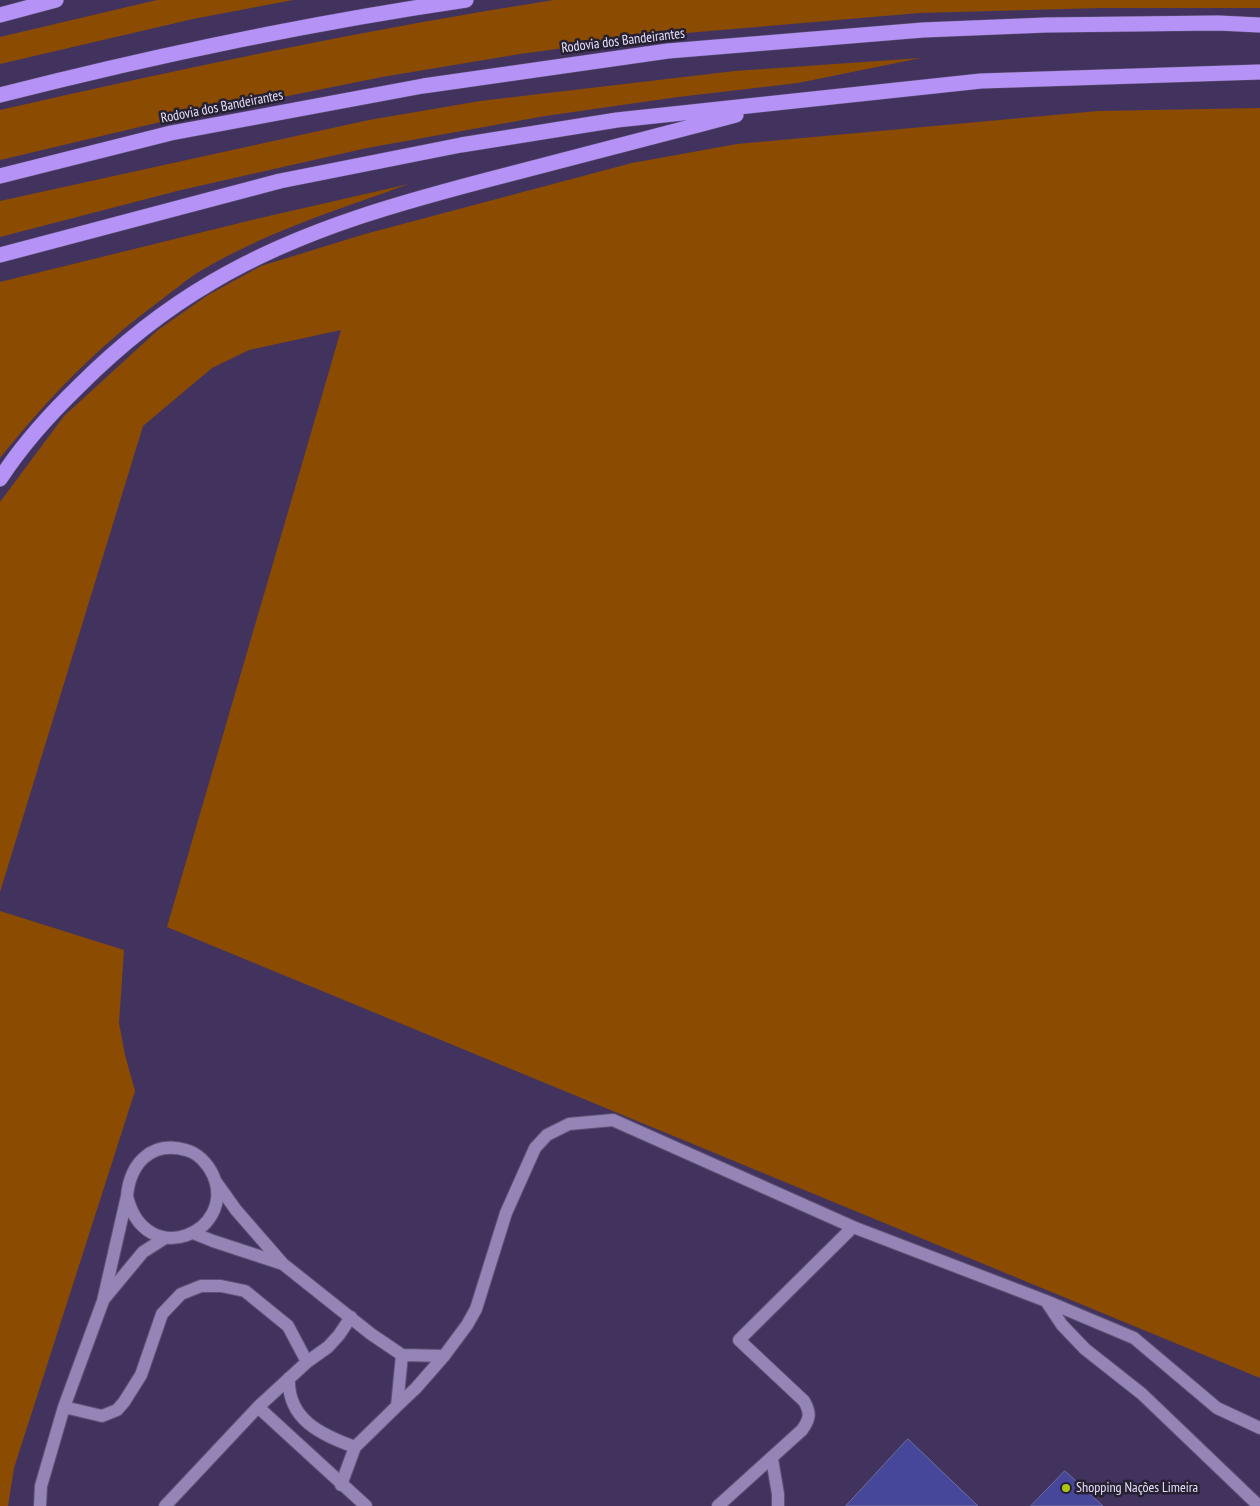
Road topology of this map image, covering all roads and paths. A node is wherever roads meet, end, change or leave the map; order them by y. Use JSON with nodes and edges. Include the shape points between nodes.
{"nodes":[{"id":1,"x":56,"y":0,"type":"edge"},
{"id":2,"x":466,"y":0,"type":"edge"},
{"id":3,"x":0,"y":15,"type":"edge"},
{"id":4,"x":1260,"y":25,"type":"edge"},
{"id":5,"x":1260,"y":72,"type":"edge"},
{"id":6,"x":0,"y":95,"type":"edge"},
{"id":7,"x":786,"y":102,"type":"junction"},
{"id":8,"x":0,"y":176,"type":"edge"},
{"id":9,"x":0,"y":255,"type":"edge"},
{"id":10,"x":0,"y":479,"type":"edge"},
{"id":11,"x":216,"y":1182,"type":"junction"},
{"id":12,"x":127,"y":1196,"type":"junction"},
{"id":13,"x":853,"y":1227,"type":"junction"},
{"id":14,"x":193,"y":1233,"type":"junction"},
{"id":15,"x":165,"y":1238,"type":"junction"},
{"id":16,"x":283,"y":1264,"type":"junction"},
{"id":17,"x":103,"y":1301,"type":"junction"},
{"id":18,"x":1046,"y":1301,"type":"junction"},
{"id":19,"x":351,"y":1317,"type":"junction"},
{"id":20,"x":402,"y":1355,"type":"junction"},
{"id":21,"x":444,"y":1356,"type":"junction"},
{"id":22,"x":307,"y":1362,"type":"junction"},
{"id":23,"x":289,"y":1378,"type":"junction"},
{"id":24,"x":397,"y":1406,"type":"junction"},
{"id":25,"x":64,"y":1407,"type":"junction"},
{"id":26,"x":258,"y":1407,"type":"junction"},
{"id":27,"x":1260,"y":1428,"type":"edge"},
{"id":28,"x":355,"y":1447,"type":"junction"},
{"id":29,"x":772,"y":1459,"type":"junction"},
{"id":30,"x":341,"y":1485,"type":"junction"},
{"id":31,"x":40,"y":1506,"type":"edge"},
{"id":32,"x":165,"y":1506,"type":"edge"},
{"id":33,"x":366,"y":1506,"type":"edge"},
{"id":34,"x":718,"y":1506,"type":"edge"},
{"id":35,"x":778,"y":1506,"type":"edge"},
{"id":36,"x":1259,"y":1506,"type":"edge"}],
"edges":[{"from":1,"to":3,"type":"highway"},
{"from":2,"to":6,"type":"highway","via":[[260,37],[81,74]]},
{"from":4,"to":8,"type":"highway","name":"Rodovia dos Bandeirantes","via":[[1065,25],[923,30],[668,50],[423,86],[181,131]]},
{"from":5,"to":7,"type":"highway","via":[[981,81]]},
{"from":7,"to":9,"type":"highway","via":[[618,120],[461,145],[280,181]]},
{"from":7,"to":10,"type":"highway","via":[[411,200],[267,253],[158,317],[103,362],[55,409]]},
{"from":11,"to":12,"type":"street","via":[[210,1168],[188,1150],[158,1149],[134,1167],[128,1181]]},
{"from":11,"to":14,"type":"street","via":[[214,1211]]},
{"from":11,"to":16,"type":"street"},
{"from":12,"to":15,"type":"street","via":[[130,1211],[138,1224]]},
{"from":12,"to":17,"type":"street"},
{"from":13,"to":18,"type":"street"},
{"from":13,"to":21,"type":"street","via":[[613,1120],[569,1124],[547,1135],[535,1148],[506,1214],[476,1309]]},
{"from":13,"to":29,"type":"street","via":[[739,1340],[804,1401],[810,1414],[802,1430]]},
{"from":14,"to":15,"type":"street"},
{"from":14,"to":16,"type":"street"},
{"from":15,"to":17,"type":"street","via":[[143,1252]]},
{"from":16,"to":19,"type":"street"},
{"from":17,"to":25,"type":"street"},
{"from":18,"to":27,"type":"street","via":[[1134,1338],[1217,1408]]},
{"from":18,"to":36,"type":"street","via":[[1062,1325],[1085,1348],[1142,1394]]},
{"from":19,"to":20,"type":"street"},
{"from":19,"to":22,"type":"street","via":[[328,1347]]},
{"from":20,"to":21,"type":"street"},
{"from":20,"to":24,"type":"street"},
{"from":21,"to":24,"type":"street"},
{"from":22,"to":23,"type":"street"},
{"from":22,"to":25,"type":"street","via":[[288,1326],[245,1291],[201,1286],[181,1294],[162,1314],[141,1375],[117,1410],[102,1416]]},
{"from":23,"to":26,"type":"street"},
{"from":23,"to":28,"type":"street","via":[[292,1402],[308,1424],[322,1434]]},
{"from":24,"to":28,"type":"street"},
{"from":25,"to":31,"type":"street","via":[[41,1486]]},
{"from":26,"to":30,"type":"street"},
{"from":26,"to":32,"type":"street"},
{"from":28,"to":30,"type":"street"},
{"from":29,"to":34,"type":"street"},
{"from":29,"to":35,"type":"street"},
{"from":30,"to":33,"type":"street"}]}
